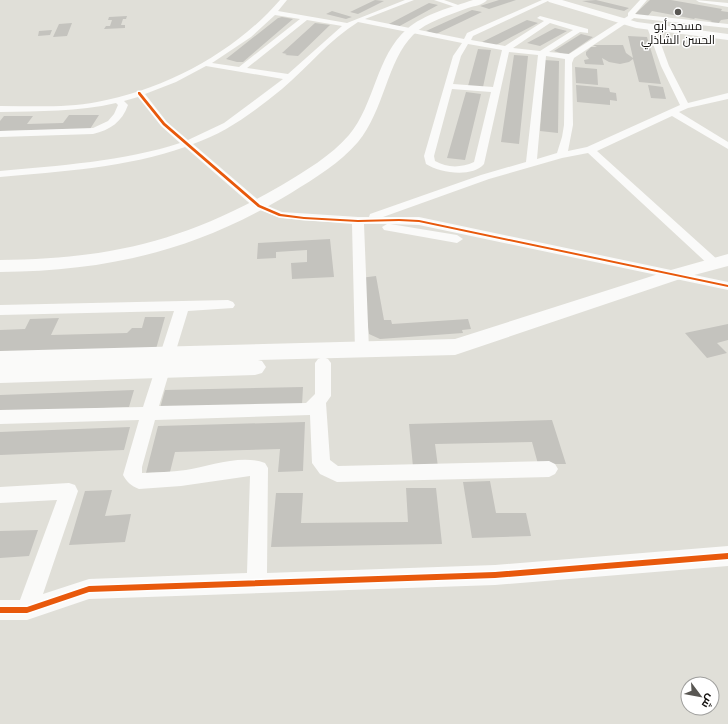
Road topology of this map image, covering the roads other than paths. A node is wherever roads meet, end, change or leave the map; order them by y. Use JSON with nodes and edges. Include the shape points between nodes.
{"nodes":[{"id":1,"x":284,"y":0,"type":"edge"},
{"id":2,"x":411,"y":0,"type":"edge"},
{"id":3,"x":437,"y":0,"type":"edge"},
{"id":4,"x":475,"y":0,"type":"edge"},
{"id":5,"x":482,"y":0,"type":"edge"},
{"id":6,"x":547,"y":0,"type":"edge"},
{"id":7,"x":552,"y":0,"type":"edge"},
{"id":8,"x":644,"y":0,"type":"edge"},
{"id":9,"x":699,"y":0,"type":"edge"},
{"id":10,"x":728,"y":5,"type":"edge"},
{"id":11,"x":458,"y":6,"type":"junction"},
{"id":12,"x":520,"y":12,"type":"junction"},
{"id":13,"x":275,"y":13,"type":"junction"},
{"id":14,"x":633,"y":16,"type":"junction"},
{"id":15,"x":306,"y":18,"type":"junction"},
{"id":16,"x":356,"y":20,"type":"junction"},
{"id":17,"x":549,"y":21,"type":"junction"},
{"id":18,"x":624,"y":21,"type":"junction"},
{"id":19,"x":348,"y":25,"type":"junction"},
{"id":20,"x":728,"y":26,"type":"edge"},
{"id":21,"x":650,"y":27,"type":"junction"},
{"id":22,"x":578,"y":29,"type":"junction"},
{"id":23,"x":407,"y":31,"type":"junction"},
{"id":24,"x":728,"y":35,"type":"edge"},
{"id":25,"x":603,"y":36,"type":"junction"},
{"id":26,"x":467,"y":41,"type":"junction"},
{"id":27,"x":506,"y":49,"type":"junction"},
{"id":28,"x":542,"y":53,"type":"junction"},
{"id":29,"x":570,"y":57,"type":"junction"},
{"id":30,"x":206,"y":64,"type":"junction"},
{"id":31,"x":240,"y":69,"type":"junction"},
{"id":32,"x":289,"y":78,"type":"junction"},
{"id":33,"x":450,"y":86,"type":"junction"},
{"id":34,"x":495,"y":90,"type":"junction"},
{"id":35,"x":139,"y":93,"type":"junction"},
{"id":36,"x":728,"y":96,"type":"edge"},
{"id":37,"x":118,"y":100,"type":"junction"},
{"id":38,"x":685,"y":106,"type":"junction"},
{"id":39,"x":0,"y":109,"type":"edge"},
{"id":40,"x":672,"y":112,"type":"junction"},
{"id":41,"x":0,"y":134,"type":"edge"},
{"id":42,"x":186,"y":144,"type":"junction"},
{"id":43,"x":728,"y":146,"type":"edge"},
{"id":44,"x":590,"y":150,"type":"junction"},
{"id":45,"x":561,"y":155,"type":"junction"},
{"id":46,"x":531,"y":165,"type":"junction"},
{"id":47,"x":473,"y":167,"type":"junction"},
{"id":48,"x":0,"y":174,"type":"edge"},
{"id":49,"x":485,"y":177,"type":"junction"},
{"id":50,"x":255,"y":203,"type":"junction"},
{"id":51,"x":358,"y":221,"type":"junction"},
{"id":52,"x":0,"y":255,"type":"edge"},
{"id":53,"x":0,"y":266,"type":"edge"},
{"id":54,"x":724,"y":266,"type":"edge"},
{"id":55,"x":677,"y":274,"type":"junction"},
{"id":56,"x":658,"y":280,"type":"junction"},
{"id":57,"x":700,"y":280,"type":"junction"},
{"id":58,"x":728,"y":286,"type":"edge"},
{"id":59,"x":228,"y":305,"type":"dead end"},
{"id":60,"x":183,"y":306,"type":"junction"},
{"id":61,"x":0,"y":310,"type":"edge"},
{"id":62,"x":362,"y":350,"type":"junction"},
{"id":63,"x":0,"y":359,"type":"edge"},
{"id":64,"x":164,"y":363,"type":"junction"},
{"id":65,"x":323,"y":363,"type":"junction"},
{"id":66,"x":0,"y":375,"type":"edge"},
{"id":67,"x":318,"y":403,"type":"junction"},
{"id":68,"x":149,"y":414,"type":"junction"},
{"id":69,"x":0,"y":417,"type":"edge"},
{"id":70,"x":549,"y":469,"type":"dead end"},
{"id":71,"x":0,"y":495,"type":"edge"},
{"id":72,"x":728,"y":556,"type":"edge"},
{"id":73,"x":257,"y":583,"type":"junction"},
{"id":74,"x":0,"y":610,"type":"edge"},
{"id":75,"x":27,"y":610,"type":"junction"}],
"edges":[{"from":1,"to":13,"type":"street"},
{"from":2,"to":16,"type":"street"},
{"from":3,"to":11,"type":"street"},
{"from":4,"to":11,"type":"main road"},
{"from":5,"to":23,"type":"main road"},
{"from":6,"to":12,"type":"street"},
{"from":7,"to":18,"type":"main road"},
{"from":8,"to":14,"type":"street","via":[[630,14]]},
{"from":9,"to":10,"type":"street"},
{"from":11,"to":23,"type":"main road"},
{"from":12,"to":17,"type":"street"},
{"from":12,"to":26,"type":"street","via":[[470,35]]},
{"from":13,"to":15,"type":"street"},
{"from":13,"to":30,"type":"street"},
{"from":14,"to":18,"type":"street"},
{"from":14,"to":20,"type":"street"},
{"from":15,"to":19,"type":"street"},
{"from":15,"to":31,"type":"street"},
{"from":16,"to":19,"type":"street"},
{"from":16,"to":23,"type":"street"},
{"from":17,"to":22,"type":"street"},
{"from":17,"to":27,"type":"street"},
{"from":18,"to":21,"type":"main road"},
{"from":18,"to":24,"type":"main road"},
{"from":18,"to":25,"type":"street"},
{"from":19,"to":32,"type":"street"},
{"from":21,"to":24,"type":"main road"},
{"from":21,"to":38,"type":"street","via":[[665,66]]},
{"from":22,"to":25,"type":"street"},
{"from":22,"to":28,"type":"street"},
{"from":23,"to":26,"type":"street"},
{"from":23,"to":50,"type":"main road","via":[[370,114],[354,138],[322,166]]},
{"from":25,"to":29,"type":"street"},
{"from":26,"to":27,"type":"street"},
{"from":26,"to":33,"type":"street","via":[[457,56]]},
{"from":27,"to":28,"type":"street"},
{"from":27,"to":34,"type":"street"},
{"from":28,"to":29,"type":"street"},
{"from":28,"to":46,"type":"street"},
{"from":29,"to":45,"type":"street","via":[[568,135],[566,148]]},
{"from":30,"to":31,"type":"street"},
{"from":30,"to":35,"type":"street"},
{"from":31,"to":32,"type":"street"},
{"from":32,"to":42,"type":"street","via":[[227,125]]},
{"from":33,"to":34,"type":"street"},
{"from":33,"to":47,"type":"street","via":[[429,156],[430,162],[436,167],[466,170]]},
{"from":34,"to":47,"type":"street","via":[[479,164]]},
{"from":35,"to":37,"type":"street"},
{"from":35,"to":42,"type":"street","via":[[164,124]]},
{"from":36,"to":38,"type":"street"},
{"from":37,"to":39,"type":"street","via":[[77,107]]},
{"from":37,"to":41,"type":"street","via":[[123,106],[122,110],[110,125],[93,131]]},
{"from":38,"to":40,"type":"street"},
{"from":40,"to":43,"type":"street"},
{"from":40,"to":44,"type":"street"},
{"from":42,"to":48,"type":"street","via":[[127,158],[66,168]]},
{"from":42,"to":50,"type":"street"},
{"from":44,"to":45,"type":"street"},
{"from":44,"to":54,"type":"street"},
{"from":45,"to":46,"type":"street"},
{"from":46,"to":49,"type":"street"},
{"from":47,"to":49,"type":"street"},
{"from":49,"to":51,"type":"street"},
{"from":50,"to":51,"type":"street","via":[[280,215]]},
{"from":50,"to":52,"type":"main road","via":[[139,243],[46,256]]},
{"from":50,"to":53,"type":"main road","via":[[203,233],[143,252],[37,267]]},
{"from":51,"to":55,"type":"street","via":[[419,221]]},
{"from":51,"to":56,"type":"street"},
{"from":51,"to":62,"type":"street"},
{"from":54,"to":55,"type":"main road"},
{"from":54,"to":57,"type":"main road"},
{"from":55,"to":56,"type":"main road"},
{"from":55,"to":57,"type":"street"},
{"from":56,"to":57,"type":"street"},
{"from":56,"to":62,"type":"main road","via":[[455,347]]},
{"from":57,"to":58,"type":"street"},
{"from":57,"to":65,"type":"main road","via":[[458,357]]},
{"from":59,"to":60,"type":"street"},
{"from":60,"to":61,"type":"street"},
{"from":60,"to":64,"type":"street"},
{"from":62,"to":64,"type":"main road"},
{"from":63,"to":64,"type":"main road"},
{"from":64,"to":65,"type":"main road"},
{"from":64,"to":66,"type":"main road"},
{"from":64,"to":68,"type":"street"},
{"from":65,"to":67,"type":"street","via":[[323,396]]},
{"from":67,"to":68,"type":"street","via":[[310,409]]},
{"from":67,"to":70,"type":"street","via":[[321,464],[337,474]]},
{"from":68,"to":69,"type":"street"},
{"from":68,"to":73,"type":"street","via":[[133,467],[132,475],[139,481],[194,477],[241,467],[259,468]]},
{"from":71,"to":75,"type":"street","via":[[69,491]]},
{"from":72,"to":73,"type":"street","via":[[495,575]]},
{"from":73,"to":75,"type":"street","via":[[89,589]]},
{"from":74,"to":75,"type":"street"}]}
